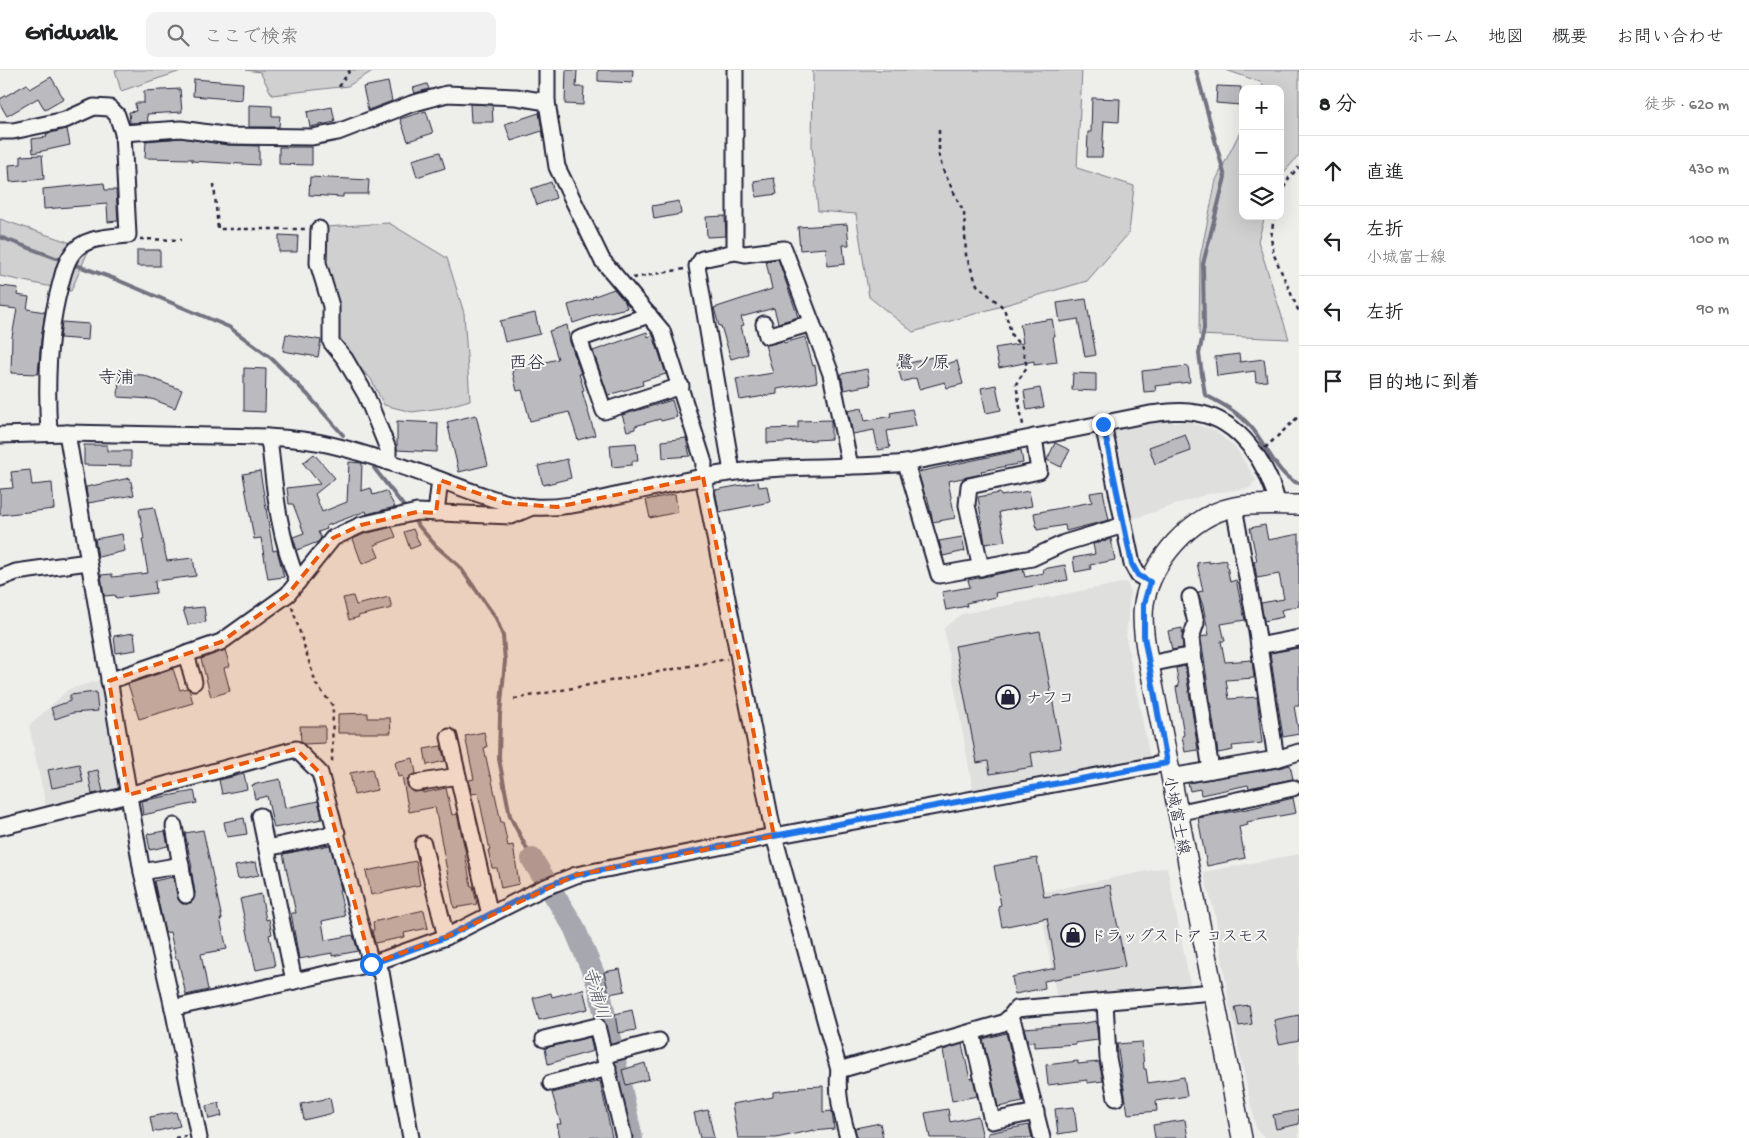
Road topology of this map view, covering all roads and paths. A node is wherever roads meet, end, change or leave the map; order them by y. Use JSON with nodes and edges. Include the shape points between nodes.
{"nodes":[{"id":1,"x":350,"y":70,"type":"edge"},
{"id":2,"x":548,"y":70,"type":"edge"},
{"id":3,"x":735,"y":70,"type":"edge"},
{"id":4,"x":339,"y":87,"type":"dead end"},
{"id":5,"x":547,"y":102,"type":"junction"},
{"id":6,"x":0,"y":130,"type":"edge"},
{"id":7,"x":939,"y":130,"type":"dead end"},
{"id":8,"x":122,"y":132,"type":"junction"},
{"id":9,"x":1299,"y":167,"type":"edge"},
{"id":10,"x":214,"y":184,"type":"dead end"},
{"id":11,"x":1284,"y":186,"type":"edge"},
{"id":12,"x":1273,"y":220,"type":"edge"},
{"id":13,"x":319,"y":229,"type":"joint"},
{"id":14,"x":128,"y":235,"type":"junction"},
{"id":15,"x":181,"y":240,"type":"dead end"},
{"id":16,"x":735,"y":252,"type":"junction"},
{"id":17,"x":697,"y":266,"type":"junction"},
{"id":18,"x":619,"y":280,"type":"junction"},
{"id":19,"x":1299,"y":312,"type":"edge"},
{"id":20,"x":649,"y":315,"type":"junction"},
{"id":21,"x":812,"y":323,"type":"junction"},
{"id":22,"x":764,"y":324,"type":"dead end"},
{"id":23,"x":681,"y":386,"type":"junction"},
{"id":24,"x":1299,"y":416,"type":"edge"},
{"id":25,"x":1103,"y":424,"type":"junction"},
{"id":26,"x":49,"y":433,"type":"junction"},
{"id":27,"x":67,"y":433,"type":"junction"},
{"id":28,"x":0,"y":435,"type":"edge"},
{"id":29,"x":267,"y":437,"type":"junction"},
{"id":30,"x":1029,"y":438,"type":"junction"},
{"id":31,"x":1272,"y":442,"type":"dead end"},
{"id":32,"x":388,"y":462,"type":"junction"},
{"id":33,"x":906,"y":463,"type":"junction"},
{"id":34,"x":850,"y":466,"type":"junction"},
{"id":35,"x":732,"y":472,"type":"junction"},
{"id":36,"x":703,"y":477,"type":"junction"},
{"id":37,"x":440,"y":480,"type":"junction"},
{"id":38,"x":1278,"y":505,"type":"junction"},
{"id":39,"x":1299,"y":505,"type":"edge"},
{"id":40,"x":532,"y":507,"type":"junction"},
{"id":41,"x":1234,"y":507,"type":"junction"},
{"id":42,"x":436,"y":513,"type":"junction"},
{"id":43,"x":1124,"y":525,"type":"junction"},
{"id":44,"x":88,"y":562,"type":"junction"},
{"id":45,"x":980,"y":568,"type":"junction"},
{"id":46,"x":0,"y":578,"type":"edge"},
{"id":47,"x":1150,"y":582,"type":"junction"},
{"id":48,"x":293,"y":588,"type":"junction"},
{"id":49,"x":1190,"y":597,"type":"dead end"},
{"id":50,"x":1299,"y":638,"type":"edge"},
{"id":51,"x":1259,"y":646,"type":"junction"},
{"id":52,"x":186,"y":654,"type":"junction"},
{"id":53,"x":1192,"y":655,"type":"junction"},
{"id":54,"x":738,"y":657,"type":"junction"},
{"id":55,"x":1149,"y":664,"type":"junction"},
{"id":56,"x":108,"y":681,"type":"junction"},
{"id":57,"x":194,"y":682,"type":"dead end"},
{"id":58,"x":514,"y":699,"type":"dead end"},
{"id":59,"x":449,"y":737,"type":"dead end"},
{"id":60,"x":1299,"y":752,"type":"edge"},
{"id":61,"x":1276,"y":759,"type":"junction"},
{"id":62,"x":1169,"y":770,"type":"junction"},
{"id":63,"x":1211,"y":770,"type":"junction"},
{"id":64,"x":320,"y":773,"type":"junction"},
{"id":65,"x":458,"y":776,"type":"junction"},
{"id":66,"x":416,"y":783,"type":"dead end"},
{"id":67,"x":1293,"y":788,"type":"dead end"},
{"id":68,"x":128,"y":795,"type":"junction"},
{"id":69,"x":1177,"y":813,"type":"junction"},
{"id":70,"x":260,"y":816,"type":"dead end"},
{"id":71,"x":174,"y":826,"type":"dead end"},
{"id":72,"x":0,"y":828,"type":"edge"},
{"id":73,"x":337,"y":833,"type":"junction"},
{"id":74,"x":774,"y":836,"type":"junction"},
{"id":75,"x":423,"y":844,"type":"dead end"},
{"id":76,"x":267,"y":848,"type":"junction"},
{"id":77,"x":181,"y":865,"type":"junction"},
{"id":78,"x":142,"y":872,"type":"junction"},
{"id":79,"x":186,"y":895,"type":"dead end"},
{"id":80,"x":490,"y":914,"type":"junction"},
{"id":81,"x":446,"y":937,"type":"junction"},
{"id":82,"x":371,"y":964,"type":"junction"},
{"id":83,"x":294,"y":981,"type":"junction"},
{"id":84,"x":1213,"y":992,"type":"junction"},
{"id":85,"x":1105,"y":1001,"type":"junction"},
{"id":86,"x":173,"y":1008,"type":"junction"},
{"id":87,"x":1009,"y":1018,"type":"junction"},
{"id":88,"x":972,"y":1032,"type":"junction"},
{"id":89,"x":544,"y":1039,"type":"dead end"},
{"id":90,"x":660,"y":1041,"type":"dead end"},
{"id":91,"x":606,"y":1061,"type":"junction"},
{"id":92,"x":839,"y":1070,"type":"junction"},
{"id":93,"x":551,"y":1083,"type":"dead end"},
{"id":94,"x":1116,"y":1098,"type":"dead end"},
{"id":95,"x":1036,"y":1112,"type":"junction"},
{"id":96,"x":199,"y":1138,"type":"edge"},
{"id":97,"x":411,"y":1138,"type":"edge"},
{"id":98,"x":624,"y":1138,"type":"edge"},
{"id":99,"x":848,"y":1138,"type":"edge"},
{"id":100,"x":1042,"y":1138,"type":"edge"},
{"id":101,"x":1242,"y":1138,"type":"edge"}],
"edges":[{"from":1,"to":4,"type":"path"},
{"from":2,"to":5,"type":"street"},
{"from":3,"to":16,"type":"street"},
{"from":5,"to":8,"type":"street","via":[[516,97],[447,94],[338,132],[312,137],[230,136],[181,129]]},
{"from":5,"to":18,"type":"street","via":[[557,167],[602,260]]},
{"from":6,"to":8,"type":"street","via":[[13,132],[65,120],[94,107],[110,108],[117,115]]},
{"from":7,"to":30,"type":"path","via":[[942,170],[964,214],[966,256],[977,286],[1004,308],[1012,336],[1022,347],[1027,368],[1016,384]]},
{"from":8,"to":14,"type":"street"},
{"from":9,"to":11,"type":"path"},
{"from":10,"to":13,"type":"path","via":[[218,229]]},
{"from":12,"to":19,"type":"path","via":[[1271,238],[1274,255]]},
{"from":13,"to":32,"type":"street","via":[[318,263],[331,306],[331,342],[366,395],[388,449]]},
{"from":14,"to":15,"type":"path","via":[[138,239]]},
{"from":14,"to":26,"type":"street","via":[[88,240],[72,253],[65,269],[54,308],[50,340],[46,392]]},
{"from":16,"to":17,"type":"street","via":[[702,259]]},
{"from":16,"to":21,"type":"street","via":[[745,254],[784,249]]},
{"from":17,"to":18,"type":"path"},
{"from":17,"to":35,"type":"street"},
{"from":18,"to":20,"type":"street"},
{"from":20,"to":23,"type":"street","via":[[662,331]]},
{"from":20,"to":23,"type":"street","via":[[579,338],[604,411]]},
{"from":21,"to":22,"type":"street","via":[[767,336]]},
{"from":21,"to":34,"type":"street","via":[[830,374]]},
{"from":23,"to":36,"type":"street","via":[[704,463]]},
{"from":24,"to":31,"type":"path"},
{"from":25,"to":30,"type":"street"},
{"from":25,"to":38,"type":"street","via":[[1172,412],[1198,413],[1225,423],[1246,440],[1257,455]]},
{"from":25,"to":43,"type":"street"},
{"from":26,"to":27,"type":"street"},
{"from":26,"to":28,"type":"street"},
{"from":27,"to":29,"type":"street"},
{"from":27,"to":44,"type":"street"},
{"from":29,"to":32,"type":"street","via":[[329,444]]},
{"from":29,"to":48,"type":"street"},
{"from":30,"to":33,"type":"street"},
{"from":30,"to":45,"type":"street","via":[[1039,472],[969,486],[967,506]]},
{"from":32,"to":37,"type":"street"},
{"from":33,"to":34,"type":"street"},
{"from":33,"to":45,"type":"street","via":[[939,575]]},
{"from":34,"to":35,"type":"street","via":[[774,467]]},
{"from":35,"to":36,"type":"street"},
{"from":36,"to":40,"type":"street","via":[[585,503]]},
{"from":36,"to":54,"type":"street"},
{"from":37,"to":40,"type":"street","via":[[506,503]]},
{"from":37,"to":42,"type":"street"},
{"from":38,"to":39,"type":"main road","name":"小城富士線"},
{"from":38,"to":41,"type":"main road","name":"小城富士線"},
{"from":40,"to":42,"type":"street","via":[[511,516]]},
{"from":41,"to":47,"type":"main road","name":"小城富士線","via":[[1192,526],[1173,544]]},
{"from":41,"to":51,"type":"street"},
{"from":42,"to":48,"type":"street","via":[[410,513],[361,525],[333,538]]},
{"from":43,"to":45,"type":"street","via":[[1064,543],[1032,558]]},
{"from":43,"to":47,"type":"street","via":[[1132,564],[1138,575]]},
{"from":44,"to":46,"type":"street","via":[[16,572]]},
{"from":44,"to":56,"type":"street"},
{"from":47,"to":55,"type":"main road","name":"小城富士線","via":[[1144,604],[1144,636]]},
{"from":48,"to":52,"type":"street","via":[[221,642]]},
{"from":48,"to":64,"type":"path","via":[[316,684],[333,706],[332,762]]},
{"from":49,"to":53,"type":"street","via":[[1196,622],[1191,638]]},
{"from":50,"to":51,"type":"street"},
{"from":51,"to":61,"type":"street"},
{"from":52,"to":56,"type":"street"},
{"from":52,"to":57,"type":"street"},
{"from":53,"to":55,"type":"street"},
{"from":53,"to":63,"type":"street"},
{"from":54,"to":58,"type":"path"},
{"from":54,"to":74,"type":"street"},
{"from":55,"to":62,"type":"main road","name":"小城富士線"},
{"from":56,"to":68,"type":"street"},
{"from":59,"to":65,"type":"street"},
{"from":60,"to":61,"type":"street"},
{"from":61,"to":63,"type":"street"},
{"from":62,"to":63,"type":"street"},
{"from":62,"to":69,"type":"main road","name":"小城富士線"},
{"from":62,"to":74,"type":"street"},
{"from":64,"to":68,"type":"street","via":[[296,749]]},
{"from":64,"to":73,"type":"street"},
{"from":65,"to":66,"type":"street"},
{"from":65,"to":80,"type":"street"},
{"from":67,"to":69,"type":"street"},
{"from":68,"to":72,"type":"street"},
{"from":68,"to":78,"type":"street"},
{"from":69,"to":84,"type":"main road","name":"小城富士線"},
{"from":70,"to":76,"type":"street"},
{"from":71,"to":77,"type":"street"},
{"from":73,"to":76,"type":"street"},
{"from":73,"to":82,"type":"street"},
{"from":74,"to":80,"type":"street","via":[[576,875],[541,888]]},
{"from":74,"to":92,"type":"street"},
{"from":75,"to":81,"type":"street"},
{"from":76,"to":83,"type":"street"},
{"from":77,"to":78,"type":"street"},
{"from":77,"to":79,"type":"street"},
{"from":78,"to":86,"type":"street"},
{"from":80,"to":81,"type":"street"},
{"from":81,"to":82,"type":"street"},
{"from":82,"to":83,"type":"street"},
{"from":82,"to":97,"type":"street","via":[[381,972]]},
{"from":83,"to":86,"type":"street"},
{"from":84,"to":85,"type":"street"},
{"from":84,"to":101,"type":"main road","name":"小城富士線"},
{"from":85,"to":87,"type":"street","via":[[1016,1009]]},
{"from":85,"to":94,"type":"street","via":[[1108,1058]]},
{"from":86,"to":96,"type":"street"},
{"from":87,"to":88,"type":"street","via":[[1003,1023]]},
{"from":87,"to":95,"type":"street","via":[[1014,1026]]},
{"from":88,"to":92,"type":"street"},
{"from":88,"to":95,"type":"street","via":[[992,1121]]},
{"from":89,"to":91,"type":"street","via":[[597,1026]]},
{"from":90,"to":91,"type":"street"},
{"from":91,"to":93,"type":"street"},
{"from":91,"to":98,"type":"street"},
{"from":92,"to":99,"type":"street","via":[[839,1106]]},
{"from":95,"to":100,"type":"street"}]}
